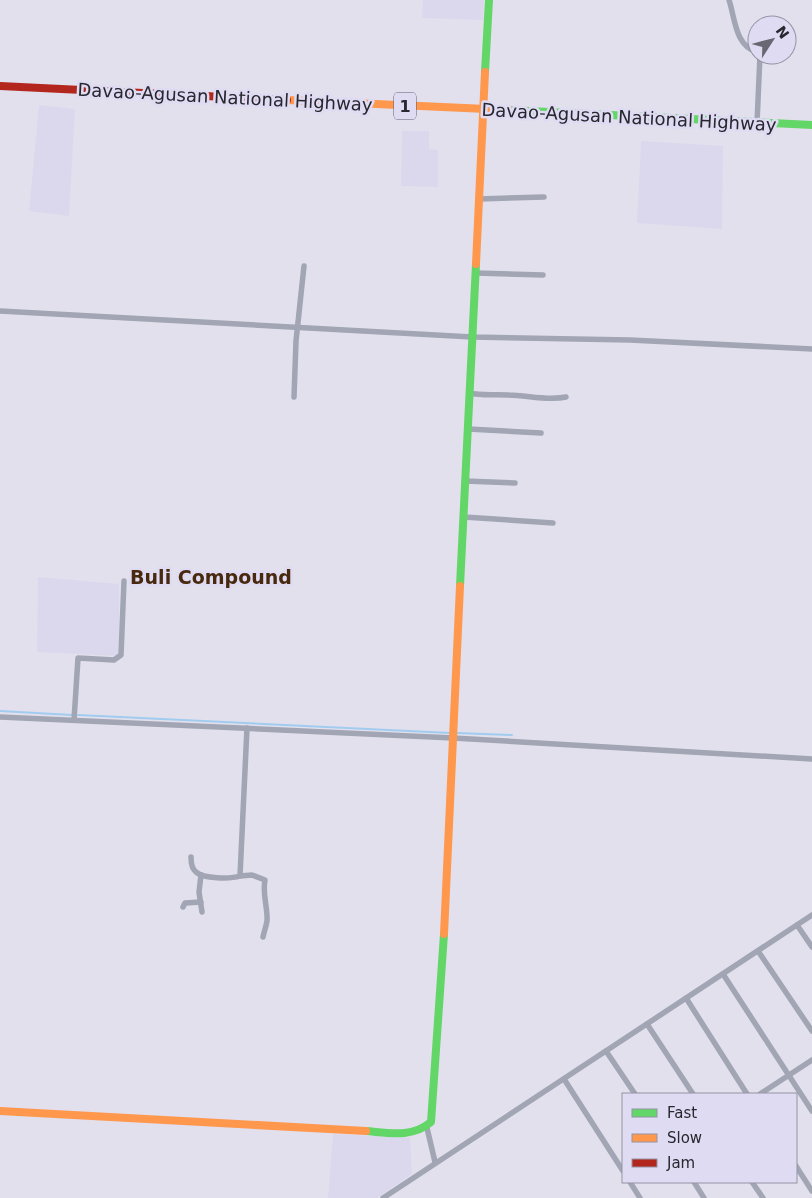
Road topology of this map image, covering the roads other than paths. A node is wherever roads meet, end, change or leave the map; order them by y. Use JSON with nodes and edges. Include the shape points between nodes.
{"nodes":[{"id":1,"x":488,"y":0,"type":"edge"},
{"id":2,"x":729,"y":0,"type":"edge"},
{"id":3,"x":747,"y":47,"type":"edge"},
{"id":4,"x":758,"y":65,"type":"edge"},
{"id":5,"x":0,"y":86,"type":"edge"},
{"id":6,"x":482,"y":110,"type":"junction"},
{"id":7,"x":758,"y":123,"type":"junction"},
{"id":8,"x":811,"y":126,"type":"edge"},
{"id":9,"x":544,"y":197,"type":"dead end"},
{"id":10,"x":479,"y":199,"type":"junction"},
{"id":11,"x":304,"y":266,"type":"dead end"},
{"id":12,"x":474,"y":273,"type":"junction"},
{"id":13,"x":543,"y":275,"type":"dead end"},
{"id":14,"x":0,"y":312,"type":"edge"},
{"id":15,"x":298,"y":327,"type":"junction"},
{"id":16,"x":472,"y":337,"type":"junction"},
{"id":17,"x":812,"y":349,"type":"edge"},
{"id":18,"x":469,"y":393,"type":"junction"},
{"id":19,"x":294,"y":397,"type":"dead end"},
{"id":20,"x":566,"y":397,"type":"dead end"},
{"id":21,"x":468,"y":429,"type":"junction"},
{"id":22,"x":541,"y":433,"type":"dead end"},
{"id":23,"x":466,"y":481,"type":"junction"},
{"id":24,"x":515,"y":483,"type":"dead end"},
{"id":25,"x":464,"y":517,"type":"junction"},
{"id":26,"x":554,"y":523,"type":"dead end"},
{"id":27,"x":124,"y":580,"type":"dead end"},
{"id":28,"x":0,"y":717,"type":"edge"},
{"id":29,"x":74,"y":720,"type":"junction"},
{"id":30,"x":247,"y":728,"type":"junction"},
{"id":31,"x":453,"y":738,"type":"junction"},
{"id":32,"x":812,"y":759,"type":"edge"},
{"id":33,"x":191,"y":857,"type":"dead end"},
{"id":34,"x":201,"y":875,"type":"junction"},
{"id":35,"x":240,"y":876,"type":"junction"},
{"id":36,"x":201,"y":902,"type":"junction"},
{"id":37,"x":183,"y":907,"type":"dead end"},
{"id":38,"x":202,"y":912,"type":"dead end"},
{"id":39,"x":812,"y":915,"type":"edge"},
{"id":40,"x":797,"y":924,"type":"junction"},
{"id":41,"x":263,"y":938,"type":"dead end"},
{"id":42,"x":812,"y":947,"type":"edge"},
{"id":43,"x":758,"y":951,"type":"junction"},
{"id":44,"x":723,"y":974,"type":"junction"},
{"id":45,"x":686,"y":998,"type":"junction"},
{"id":46,"x":647,"y":1024,"type":"junction"},
{"id":47,"x":812,"y":1031,"type":"edge"},
{"id":48,"x":606,"y":1051,"type":"junction"},
{"id":49,"x":812,"y":1060,"type":"edge"},
{"id":50,"x":788,"y":1076,"type":"junction"},
{"id":51,"x":564,"y":1079,"type":"junction"},
{"id":52,"x":634,"y":1093,"type":"edge"},
{"id":53,"x":692,"y":1093,"type":"edge"},
{"id":54,"x":746,"y":1093,"type":"edge"},
{"id":55,"x":762,"y":1093,"type":"edge"},
{"id":56,"x":0,"y":1110,"type":"edge"},
{"id":57,"x":812,"y":1111,"type":"edge"},
{"id":58,"x":427,"y":1128,"type":"junction"},
{"id":59,"x":435,"y":1162,"type":"junction"},
{"id":60,"x":797,"y":1168,"type":"edge"},
{"id":61,"x":622,"y":1169,"type":"edge"},
{"id":62,"x":631,"y":1183,"type":"edge"},
{"id":63,"x":695,"y":1183,"type":"edge"},
{"id":64,"x":753,"y":1183,"type":"edge"},
{"id":65,"x":812,"y":1191,"type":"edge"},
{"id":66,"x":383,"y":1198,"type":"edge"},
{"id":67,"x":640,"y":1198,"type":"edge"},
{"id":68,"x":704,"y":1198,"type":"edge"},
{"id":69,"x":763,"y":1198,"type":"edge"}],
"edges":[{"from":1,"to":6,"type":"main road"},
{"from":2,"to":3,"type":"street","via":[[741,40]]},
{"from":4,"to":7,"type":"street"},
{"from":5,"to":6,"type":"main road","name":"Davao-Agusan National Highway","number":"1"},
{"from":6,"to":7,"type":"main road","name":"Davao-Agusan National Highway","number":"1"},
{"from":6,"to":10,"type":"main road"},
{"from":7,"to":8,"type":"main road","name":"Davao-Agusan National Highway","number":"1"},
{"from":9,"to":10,"type":"street"},
{"from":10,"to":12,"type":"main road"},
{"from":11,"to":15,"type":"street"},
{"from":12,"to":13,"type":"street"},
{"from":12,"to":16,"type":"main road"},
{"from":14,"to":15,"type":"street"},
{"from":15,"to":16,"type":"street"},
{"from":15,"to":19,"type":"street"},
{"from":16,"to":17,"type":"street","via":[[630,340]]},
{"from":16,"to":18,"type":"main road"},
{"from":18,"to":20,"type":"street"},
{"from":18,"to":21,"type":"main road"},
{"from":21,"to":22,"type":"street"},
{"from":21,"to":23,"type":"main road"},
{"from":23,"to":24,"type":"street"},
{"from":23,"to":25,"type":"main road"},
{"from":25,"to":26,"type":"street"},
{"from":25,"to":31,"type":"main road"},
{"from":27,"to":29,"type":"street","via":[[121,655],[114,660],[78,658]]},
{"from":28,"to":29,"type":"street"},
{"from":29,"to":30,"type":"street"},
{"from":30,"to":31,"type":"street"},
{"from":30,"to":35,"type":"street"},
{"from":31,"to":32,"type":"street"},
{"from":31,"to":58,"type":"main road","via":[[446,914],[431,1122]]},
{"from":33,"to":34,"type":"street","via":[[193,868]]},
{"from":34,"to":35,"type":"street","via":[[233,879]]},
{"from":34,"to":36,"type":"street"},
{"from":35,"to":41,"type":"street","via":[[252,875],[265,880],[267,921]]},
{"from":36,"to":37,"type":"street","via":[[185,902]]},
{"from":36,"to":38,"type":"street"},
{"from":39,"to":40,"type":"street"},
{"from":40,"to":42,"type":"street"},
{"from":40,"to":43,"type":"street"},
{"from":43,"to":44,"type":"street"},
{"from":43,"to":47,"type":"street"},
{"from":44,"to":45,"type":"street"},
{"from":44,"to":50,"type":"street"},
{"from":45,"to":46,"type":"street"},
{"from":45,"to":54,"type":"street"},
{"from":46,"to":48,"type":"street"},
{"from":46,"to":53,"type":"street"},
{"from":48,"to":51,"type":"street"},
{"from":48,"to":52,"type":"street"},
{"from":49,"to":50,"type":"street"},
{"from":50,"to":55,"type":"street"},
{"from":50,"to":57,"type":"street"},
{"from":51,"to":59,"type":"street"},
{"from":51,"to":61,"type":"street"},
{"from":56,"to":58,"type":"main road","via":[[340,1131],[398,1132]]},
{"from":58,"to":59,"type":"street"},
{"from":59,"to":66,"type":"street"},
{"from":60,"to":65,"type":"street"},
{"from":62,"to":67,"type":"street"},
{"from":63,"to":68,"type":"street"},
{"from":64,"to":69,"type":"street"}]}
